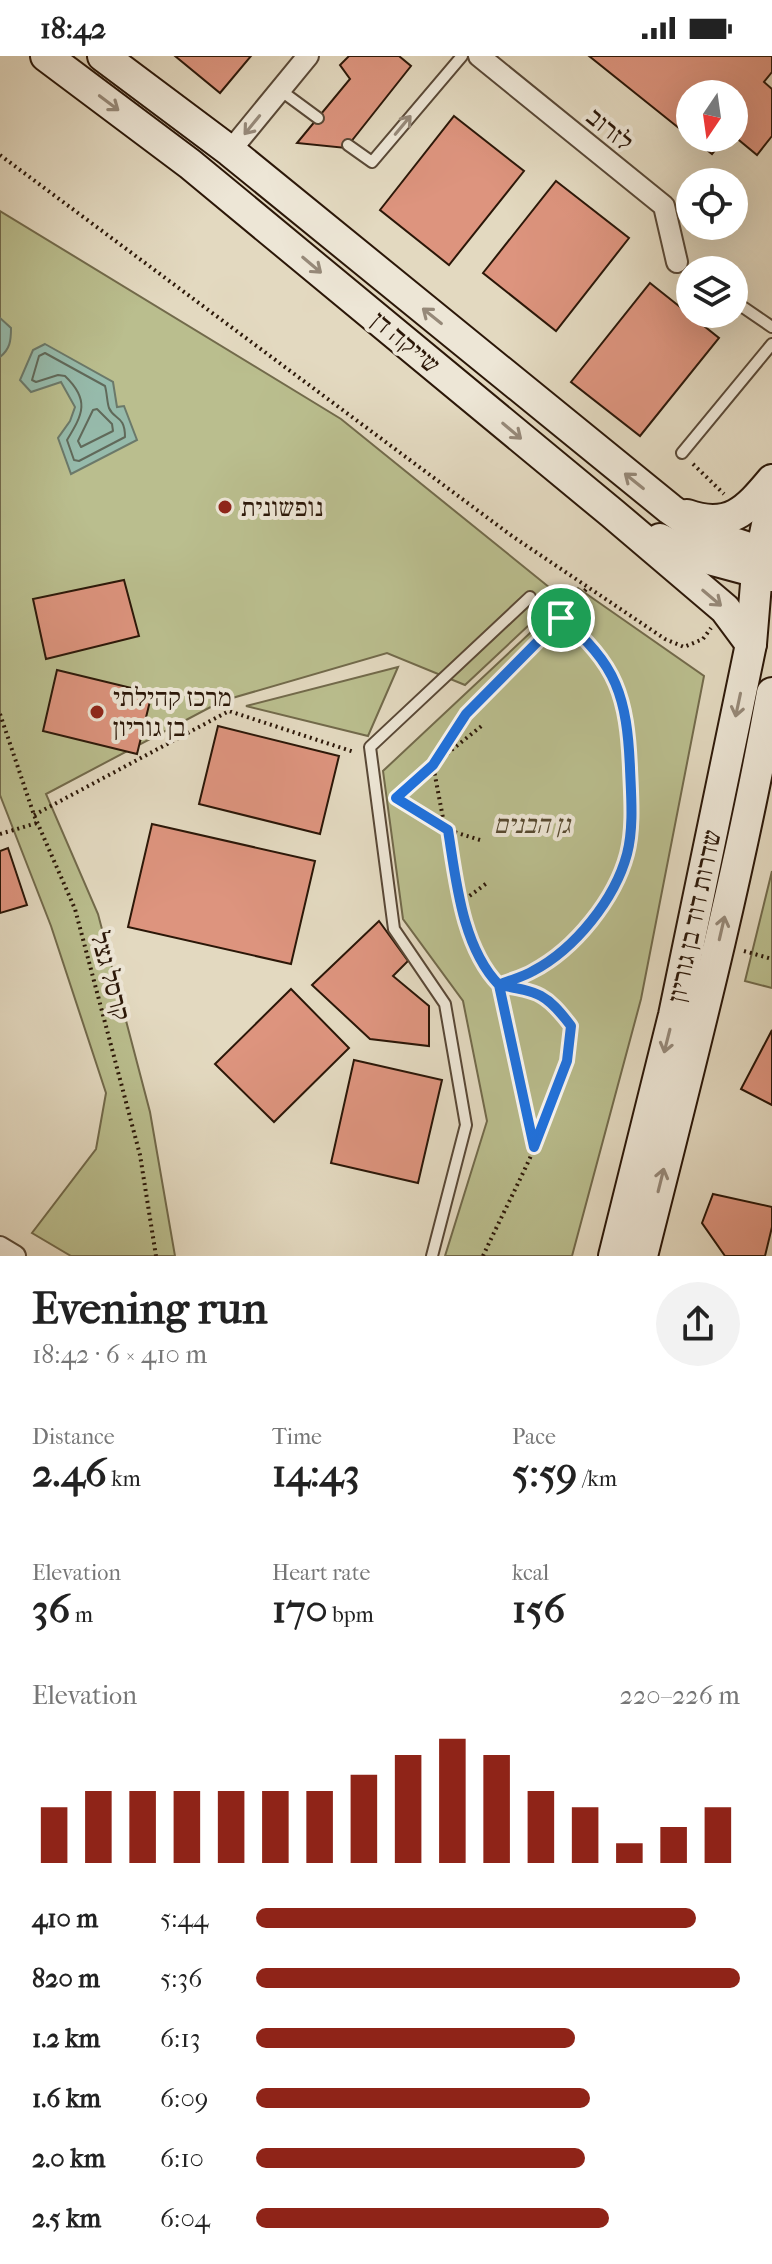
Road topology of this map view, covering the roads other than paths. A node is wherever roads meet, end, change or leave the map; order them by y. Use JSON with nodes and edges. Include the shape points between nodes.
{"nodes":[{"id":1,"x":46,"y":56,"type":"edge"},
{"id":2,"x":103,"y":56,"type":"edge"},
{"id":3,"x":308,"y":56,"type":"edge"},
{"id":4,"x":462,"y":56,"type":"edge"},
{"id":5,"x":479,"y":56,"type":"edge"},
{"id":6,"x":280,"y":90,"type":"junction"},
{"id":7,"x":318,"y":118,"type":"dead end"},
{"id":8,"x":348,"y":145,"type":"dead end"},
{"id":9,"x":230,"y":151,"type":"junction"},
{"id":10,"x":680,"y":256,"type":"edge"},
{"id":11,"x":748,"y":311,"type":"edge"},
{"id":12,"x":772,"y":327,"type":"edge"},
{"id":13,"x":772,"y":344,"type":"edge"},
{"id":14,"x":682,"y":453,"type":"road end"},
{"id":15,"x":772,"y":480,"type":"edge"},
{"id":16,"x":772,"y":501,"type":"edge"},
{"id":17,"x":670,"y":509,"type":"junction"},
{"id":18,"x":612,"y":513,"type":"junction"},
{"id":19,"x":766,"y":565,"type":"edge"},
{"id":20,"x":530,"y":597,"type":"dead end"},
{"id":21,"x":751,"y":644,"type":"junction"},
{"id":22,"x":772,"y":693,"type":"edge"},
{"id":23,"x":0,"y":1247,"type":"edge"},
{"id":24,"x":15,"y":1256,"type":"edge"},
{"id":25,"x":432,"y":1256,"type":"edge"},
{"id":26,"x":614,"y":1256,"type":"edge"},
{"id":27,"x":642,"y":1256,"type":"edge"}],
"edges":[{"from":1,"to":18,"type":"street","name":"שייקה דן","one_way":true,"via":[[190,164]]},
{"from":2,"to":9,"type":"street","name":"שייקה דן"},
{"from":3,"to":6,"type":"street"},
{"from":8,"to":4,"type":"lane","one_way":true,"via":[[372,162]]},
{"from":5,"to":10,"type":"street","name":"לזרוב","via":[[664,206]]},
{"from":6,"to":7,"type":"lane"},
{"from":6,"to":9,"type":"street","one_way":true},
{"from":17,"to":9,"type":"street","name":"שייקה דן","one_way":true},
{"from":11,"to":12,"type":"lane"},
{"from":13,"to":14,"type":"lane"},
{"from":15,"to":17,"type":"street","via":[[730,519],[704,521]]},
{"from":16,"to":19,"type":"street","name":"שדרות דוד בן גוריון"},
{"from":17,"to":19,"type":"street","name":"שייקה דן"},
{"from":18,"to":19,"type":"street","via":[[687,553]]},
{"from":18,"to":21,"type":"street","name":"שייקה דן","one_way":true,"via":[[725,609]]},
{"from":19,"to":21,"type":"street","name":"שדרות דוד בן גוריון"},
{"from":20,"to":25,"type":"lane","via":[[370,747],[394,929],[445,1004],[466,1125]]},
{"from":21,"to":26,"type":"street","name":"שדרות דוד בן גוריון","one_way":true,"via":[[674,1015]]},
{"from":27,"to":22,"type":"street","name":"שדרות דוד בן גוריון","one_way":true,"via":[[703,1014]]},
{"from":23,"to":24,"type":"street"}]}
